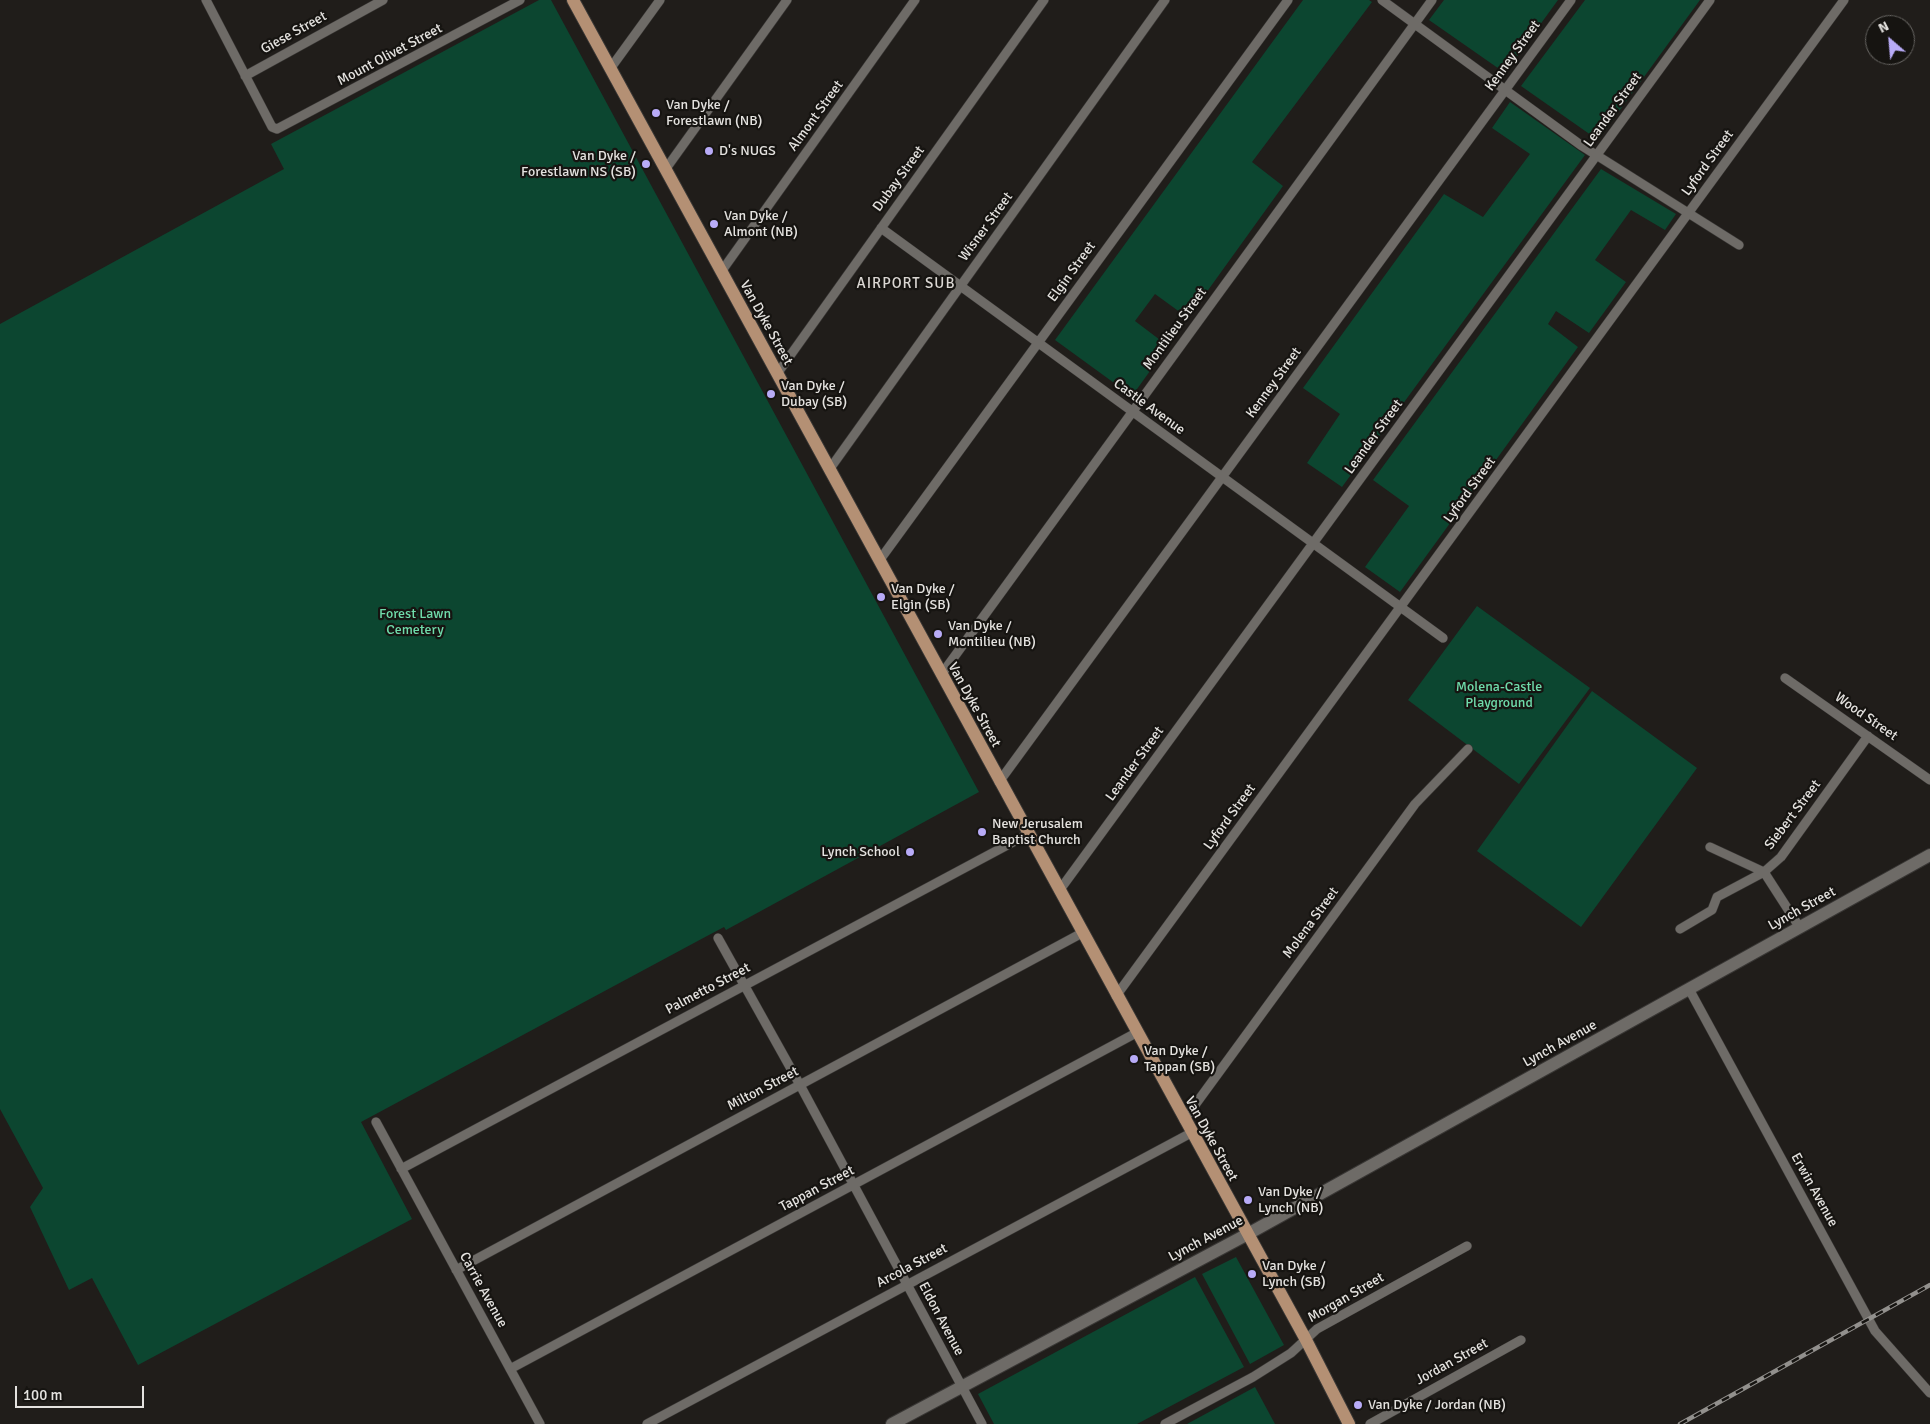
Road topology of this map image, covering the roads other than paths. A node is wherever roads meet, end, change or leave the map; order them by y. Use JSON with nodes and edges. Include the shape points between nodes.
{"nodes":[{"id":1,"x":206,"y":0,"type":"edge"},
{"id":2,"x":383,"y":0,"type":"edge"},
{"id":3,"x":520,"y":0,"type":"edge"},
{"id":4,"x":573,"y":0,"type":"edge"},
{"id":5,"x":660,"y":0,"type":"edge"},
{"id":6,"x":787,"y":0,"type":"edge"},
{"id":7,"x":915,"y":0,"type":"edge"},
{"id":8,"x":1044,"y":0,"type":"edge"},
{"id":9,"x":1165,"y":0,"type":"edge"},
{"id":10,"x":1288,"y":0,"type":"edge"},
{"id":11,"x":1382,"y":0,"type":"edge"},
{"id":12,"x":1432,"y":0,"type":"edge"},
{"id":13,"x":1571,"y":0,"type":"edge"},
{"id":14,"x":1710,"y":0,"type":"edge"},
{"id":15,"x":1844,"y":0,"type":"edge"},
{"id":16,"x":1414,"y":23,"type":"junction"},
{"id":17,"x":610,"y":69,"type":"junction"},
{"id":18,"x":245,"y":76,"type":"junction"},
{"id":19,"x":1506,"y":89,"type":"junction"},
{"id":20,"x":1597,"y":155,"type":"junction"},
{"id":21,"x":665,"y":170,"type":"junction"},
{"id":22,"x":1689,"y":213,"type":"junction"},
{"id":23,"x":882,"y":228,"type":"junction"},
{"id":24,"x":1739,"y":244,"type":"dead end"},
{"id":25,"x":721,"y":272,"type":"junction"},
{"id":26,"x":961,"y":286,"type":"junction"},
{"id":27,"x":1038,"y":342,"type":"junction"},
{"id":28,"x":777,"y":374,"type":"junction"},
{"id":29,"x":1132,"y":411,"type":"junction"},
{"id":30,"x":829,"y":470,"type":"junction"},
{"id":31,"x":1222,"y":477,"type":"junction"},
{"id":32,"x":1313,"y":544,"type":"junction"},
{"id":33,"x":879,"y":561,"type":"junction"},
{"id":34,"x":1401,"y":608,"type":"junction"},
{"id":35,"x":1443,"y":638,"type":"dead end"},
{"id":36,"x":941,"y":675,"type":"junction"},
{"id":37,"x":1785,"y":678,"type":"dead end"},
{"id":38,"x":1868,"y":736,"type":"junction"},
{"id":39,"x":1468,"y":749,"type":"dead end"},
{"id":40,"x":1930,"y":780,"type":"edge"},
{"id":41,"x":1000,"y":782,"type":"junction"},
{"id":42,"x":1028,"y":834,"type":"junction"},
{"id":43,"x":1710,"y":847,"type":"dead end"},
{"id":44,"x":1930,"y":855,"type":"edge"},
{"id":45,"x":1764,"y":872,"type":"junction"},
{"id":46,"x":1059,"y":891,"type":"junction"},
{"id":47,"x":1800,"y":928,"type":"junction"},
{"id":48,"x":1680,"y":929,"type":"dead end"},
{"id":49,"x":1082,"y":934,"type":"junction"},
{"id":50,"x":718,"y":938,"type":"dead end"},
{"id":51,"x":744,"y":985,"type":"junction"},
{"id":52,"x":1689,"y":989,"type":"junction"},
{"id":53,"x":1116,"y":996,"type":"junction"},
{"id":54,"x":1136,"y":1033,"type":"junction"},
{"id":55,"x":800,"y":1085,"type":"junction"},
{"id":56,"x":1184,"y":1120,"type":"junction"},
{"id":57,"x":376,"y":1122,"type":"dead end"},
{"id":58,"x":1190,"y":1133,"type":"junction"},
{"id":59,"x":401,"y":1168,"type":"junction"},
{"id":60,"x":852,"y":1185,"type":"junction"},
{"id":61,"x":1246,"y":1234,"type":"junction"},
{"id":62,"x":1467,"y":1246,"type":"dead end"},
{"id":63,"x":456,"y":1270,"type":"junction"},
{"id":64,"x":906,"y":1285,"type":"junction"},
{"id":65,"x":1305,"y":1338,"type":"junction"},
{"id":66,"x":1521,"y":1340,"type":"dead end"},
{"id":67,"x":510,"y":1368,"type":"junction"},
{"id":68,"x":962,"y":1387,"type":"junction"},
{"id":69,"x":1930,"y":1393,"type":"edge"},
{"id":70,"x":540,"y":1424,"type":"edge"},
{"id":71,"x":647,"y":1424,"type":"edge"},
{"id":72,"x":892,"y":1424,"type":"edge"},
{"id":73,"x":982,"y":1424,"type":"edge"},
{"id":74,"x":1165,"y":1424,"type":"edge"},
{"id":75,"x":1349,"y":1424,"type":"edge"},
{"id":76,"x":1370,"y":1424,"type":"edge"}],
"edges":[{"from":1,"to":18,"type":"street"},
{"from":2,"to":18,"type":"street","name":"Giese Street"},
{"from":3,"to":18,"type":"street","name":"Mount Olivet Street","via":[[282,128],[272,126]]},
{"from":4,"to":17,"type":"main road","name":"Van Dyke Street"},
{"from":5,"to":17,"type":"street"},
{"from":6,"to":21,"type":"street"},
{"from":7,"to":25,"type":"street","name":"Almont Street"},
{"from":8,"to":23,"type":"street","name":"Dubay Street"},
{"from":9,"to":26,"type":"street","name":"Wisner Street"},
{"from":10,"to":27,"type":"street","name":"Elgin Street"},
{"from":11,"to":16,"type":"street"},
{"from":12,"to":16,"type":"street","name":"Montilieu Street"},
{"from":13,"to":19,"type":"street","name":"Kenney Street"},
{"from":14,"to":20,"type":"street","name":"Leander Street"},
{"from":15,"to":22,"type":"street","name":"Lyford Street"},
{"from":16,"to":19,"type":"street"},
{"from":16,"to":29,"type":"street","name":"Montilieu Street"},
{"from":17,"to":21,"type":"main road","name":"Van Dyke Street"},
{"from":19,"to":20,"type":"street"},
{"from":19,"to":31,"type":"street","name":"Kenney Street"},
{"from":20,"to":22,"type":"street"},
{"from":20,"to":32,"type":"street","name":"Leander Street"},
{"from":21,"to":25,"type":"main road","name":"Van Dyke Street"},
{"from":22,"to":24,"type":"street"},
{"from":22,"to":34,"type":"street","name":"Lyford Street"},
{"from":23,"to":26,"type":"street","name":"Castle Avenue"},
{"from":23,"to":28,"type":"street","name":"Dubay Street"},
{"from":25,"to":28,"type":"main road","name":"Van Dyke Street"},
{"from":26,"to":27,"type":"street","name":"Castle Avenue"},
{"from":26,"to":30,"type":"street","name":"Wisner Street"},
{"from":27,"to":29,"type":"street","name":"Castle Avenue"},
{"from":27,"to":33,"type":"street","name":"Elgin Street"},
{"from":28,"to":30,"type":"main road","name":"Van Dyke Street"},
{"from":29,"to":31,"type":"street","name":"Castle Avenue"},
{"from":29,"to":36,"type":"street","name":"Montilieu Street"},
{"from":30,"to":33,"type":"main road","name":"Van Dyke Street"},
{"from":31,"to":32,"type":"street","name":"Castle Avenue"},
{"from":31,"to":41,"type":"street","name":"Kenney Street"},
{"from":32,"to":34,"type":"street","name":"Castle Avenue"},
{"from":32,"to":46,"type":"street","name":"Leander Street"},
{"from":33,"to":36,"type":"main road","name":"Van Dyke Street"},
{"from":34,"to":35,"type":"street","name":"Castle Avenue"},
{"from":34,"to":53,"type":"street","name":"Lyford Street"},
{"from":36,"to":41,"type":"main road","name":"Van Dyke Street"},
{"from":37,"to":38,"type":"street","name":"Wood Street"},
{"from":38,"to":40,"type":"street","name":"Wood Street"},
{"from":38,"to":45,"type":"street","name":"Siebert Street","via":[[1781,858]]},
{"from":39,"to":56,"type":"street","name":"Molena Street","via":[[1415,804]]},
{"from":41,"to":42,"type":"main road","name":"Van Dyke Street"},
{"from":42,"to":46,"type":"main road","name":"Van Dyke Street"},
{"from":42,"to":51,"type":"street","name":"Palmetto Street"},
{"from":43,"to":45,"type":"street"},
{"from":44,"to":47,"type":"street","name":"Lynch Street"},
{"from":45,"to":47,"type":"street"},
{"from":45,"to":48,"type":"street","name":"Siebert Street","via":[[1717,897],[1712,910]]},
{"from":46,"to":49,"type":"main road","name":"Van Dyke Street"},
{"from":47,"to":52,"type":"street","name":"Lynch Street"},
{"from":49,"to":53,"type":"main road","name":"Van Dyke Street"},
{"from":49,"to":55,"type":"street","name":"Milton Street"},
{"from":50,"to":51,"type":"street","name":"Eldon Avenue"},
{"from":51,"to":55,"type":"street","name":"Eldon Avenue"},
{"from":51,"to":59,"type":"street","name":"Palmetto Street"},
{"from":52,"to":61,"type":"street","name":"Lynch Avenue"},
{"from":52,"to":69,"type":"street","name":"Erwin Avenue","via":[[1875,1331]]},
{"from":53,"to":54,"type":"main road","name":"Van Dyke Street"},
{"from":54,"to":56,"type":"main road","name":"Van Dyke Street"},
{"from":54,"to":60,"type":"street","name":"Tappan Street"},
{"from":55,"to":60,"type":"street","name":"Eldon Avenue"},
{"from":55,"to":63,"type":"street","name":"Milton Street"},
{"from":56,"to":58,"type":"main road","name":"Van Dyke Street"},
{"from":57,"to":59,"type":"street","name":"Carrie Avenue"},
{"from":58,"to":61,"type":"main road","name":"Van Dyke Street"},
{"from":58,"to":64,"type":"street","name":"Arcola Street"},
{"from":59,"to":63,"type":"street","name":"Carrie Avenue"},
{"from":60,"to":64,"type":"street","name":"Eldon Avenue"},
{"from":60,"to":67,"type":"street","name":"Tappan Street"},
{"from":61,"to":65,"type":"main road","name":"Van Dyke Street"},
{"from":61,"to":68,"type":"street","name":"Lynch Avenue"},
{"from":62,"to":65,"type":"street","name":"Morgan Street"},
{"from":63,"to":67,"type":"street","name":"Carrie Avenue"},
{"from":64,"to":68,"type":"street","name":"Eldon Avenue"},
{"from":64,"to":71,"type":"street","name":"Arcola Street"},
{"from":65,"to":74,"type":"street","name":"Morgan Street","via":[[1292,1353]]},
{"from":65,"to":75,"type":"main road","name":"Van Dyke Street"},
{"from":66,"to":76,"type":"street","name":"Jordan Street"},
{"from":67,"to":70,"type":"street","name":"Carrie Avenue"},
{"from":68,"to":72,"type":"street","name":"Lynch Avenue"},
{"from":68,"to":73,"type":"street","name":"Eldon Avenue"}]}
